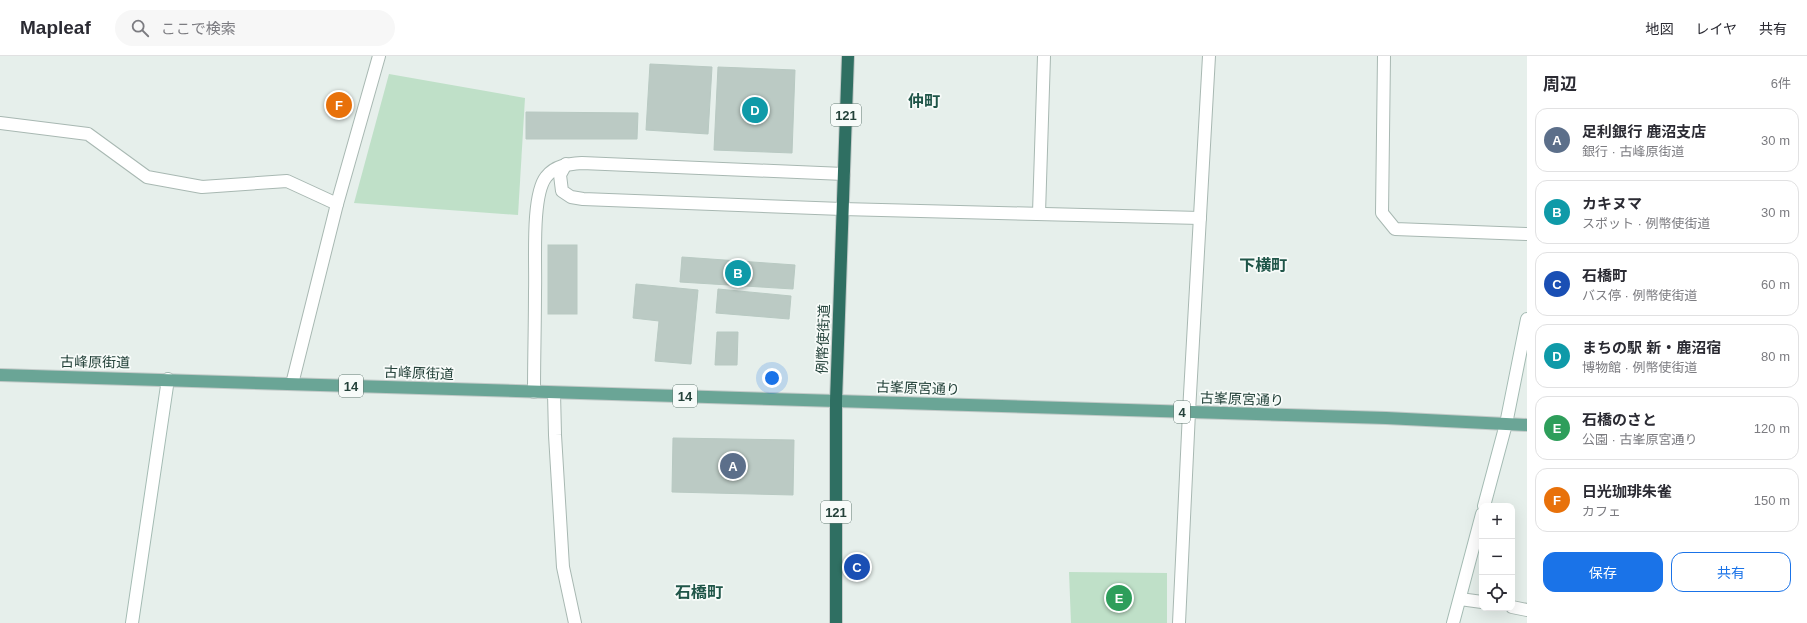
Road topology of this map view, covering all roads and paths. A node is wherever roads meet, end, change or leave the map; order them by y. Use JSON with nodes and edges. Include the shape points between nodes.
{"nodes":[{"id":1,"x":379,"y":56,"type":"edge"},
{"id":2,"x":848,"y":56,"type":"edge"},
{"id":3,"x":1044,"y":56,"type":"edge"},
{"id":4,"x":1209,"y":56,"type":"edge"},
{"id":5,"x":1384,"y":56,"type":"edge"},
{"id":6,"x":0,"y":123,"type":"edge"},
{"id":7,"x":566,"y":164,"type":"junction"},
{"id":8,"x":844,"y":174,"type":"junction"},
{"id":9,"x":337,"y":204,"type":"junction"},
{"id":10,"x":842,"y":209,"type":"junction"},
{"id":11,"x":1038,"y":213,"type":"junction"},
{"id":12,"x":1200,"y":218,"type":"junction"},
{"id":13,"x":1527,"y":234,"type":"edge"},
{"id":14,"x":1527,"y":319,"type":"edge"},
{"id":15,"x":0,"y":375,"type":"edge"},
{"id":16,"x":168,"y":379,"type":"junction"},
{"id":17,"x":292,"y":384,"type":"junction"},
{"id":18,"x":534,"y":392,"type":"junction"},
{"id":19,"x":554,"y":393,"type":"junction"},
{"id":20,"x":836,"y":400,"type":"junction"},
{"id":21,"x":1188,"y":412,"type":"junction"},
{"id":22,"x":1506,"y":424,"type":"junction"},
{"id":23,"x":1527,"y":425,"type":"edge"},
{"id":24,"x":1485,"y":503,"type":"edge"},
{"id":25,"x":1479,"y":526,"type":"edge"},
{"id":26,"x":1460,"y":599,"type":"junction"},
{"id":27,"x":1479,"y":602,"type":"edge"},
{"id":28,"x":1515,"y":608,"type":"edge"},
{"id":29,"x":1527,"y":610,"type":"edge"},
{"id":30,"x":132,"y":623,"type":"edge"},
{"id":31,"x":575,"y":623,"type":"edge"},
{"id":32,"x":836,"y":623,"type":"edge"},
{"id":33,"x":1179,"y":623,"type":"edge"},
{"id":34,"x":1453,"y":623,"type":"edge"}],
"edges":[{"from":1,"to":9,"type":"street"},
{"from":2,"to":8,"type":"highway","name":"例幣使街道","number":"121"},
{"from":3,"to":11,"type":"street"},
{"from":4,"to":12,"type":"street"},
{"from":5,"to":13,"type":"street","via":[[1382,213],[1395,229]]},
{"from":6,"to":9,"type":"street","via":[[88,134],[147,177],[202,187],[287,181]]},
{"from":7,"to":8,"type":"street"},
{"from":7,"to":10,"type":"street","via":[[560,175],[562,192],[583,199]]},
{"from":7,"to":18,"type":"street","via":[[546,177],[539,197],[536,224]]},
{"from":8,"to":10,"type":"highway","name":"例幣使街道","number":"121"},
{"from":9,"to":17,"type":"street"},
{"from":10,"to":11,"type":"street"},
{"from":10,"to":20,"type":"highway","name":"例幣使街道","number":"121"},
{"from":11,"to":12,"type":"street"},
{"from":12,"to":21,"type":"street"},
{"from":14,"to":22,"type":"street"},
{"from":15,"to":16,"type":"main road","name":"古峰原街道","number":"14"},
{"from":16,"to":17,"type":"main road","name":"古峰原街道","number":"14"},
{"from":16,"to":30,"type":"street"},
{"from":17,"to":18,"type":"main road","name":"古峰原街道","number":"14"},
{"from":18,"to":19,"type":"main road","name":"古峰原街道","number":"14"},
{"from":19,"to":20,"type":"main road","name":"古峰原街道","number":"14"},
{"from":19,"to":31,"type":"street","via":[[563,567]]},
{"from":20,"to":21,"type":"main road","name":"古峯原宮通り","number":"4"},
{"from":20,"to":32,"type":"highway","name":"例幣使街道","number":"121"},
{"from":21,"to":22,"type":"main road","name":"古峯原宮通り","number":"4"},
{"from":21,"to":33,"type":"street"},
{"from":22,"to":23,"type":"main road","name":"古峯原宮通り","number":"4"},
{"from":22,"to":24,"type":"street"},
{"from":25,"to":26,"type":"street"},
{"from":26,"to":27,"type":"street"},
{"from":26,"to":34,"type":"street"},
{"from":28,"to":29,"type":"street"}]}
